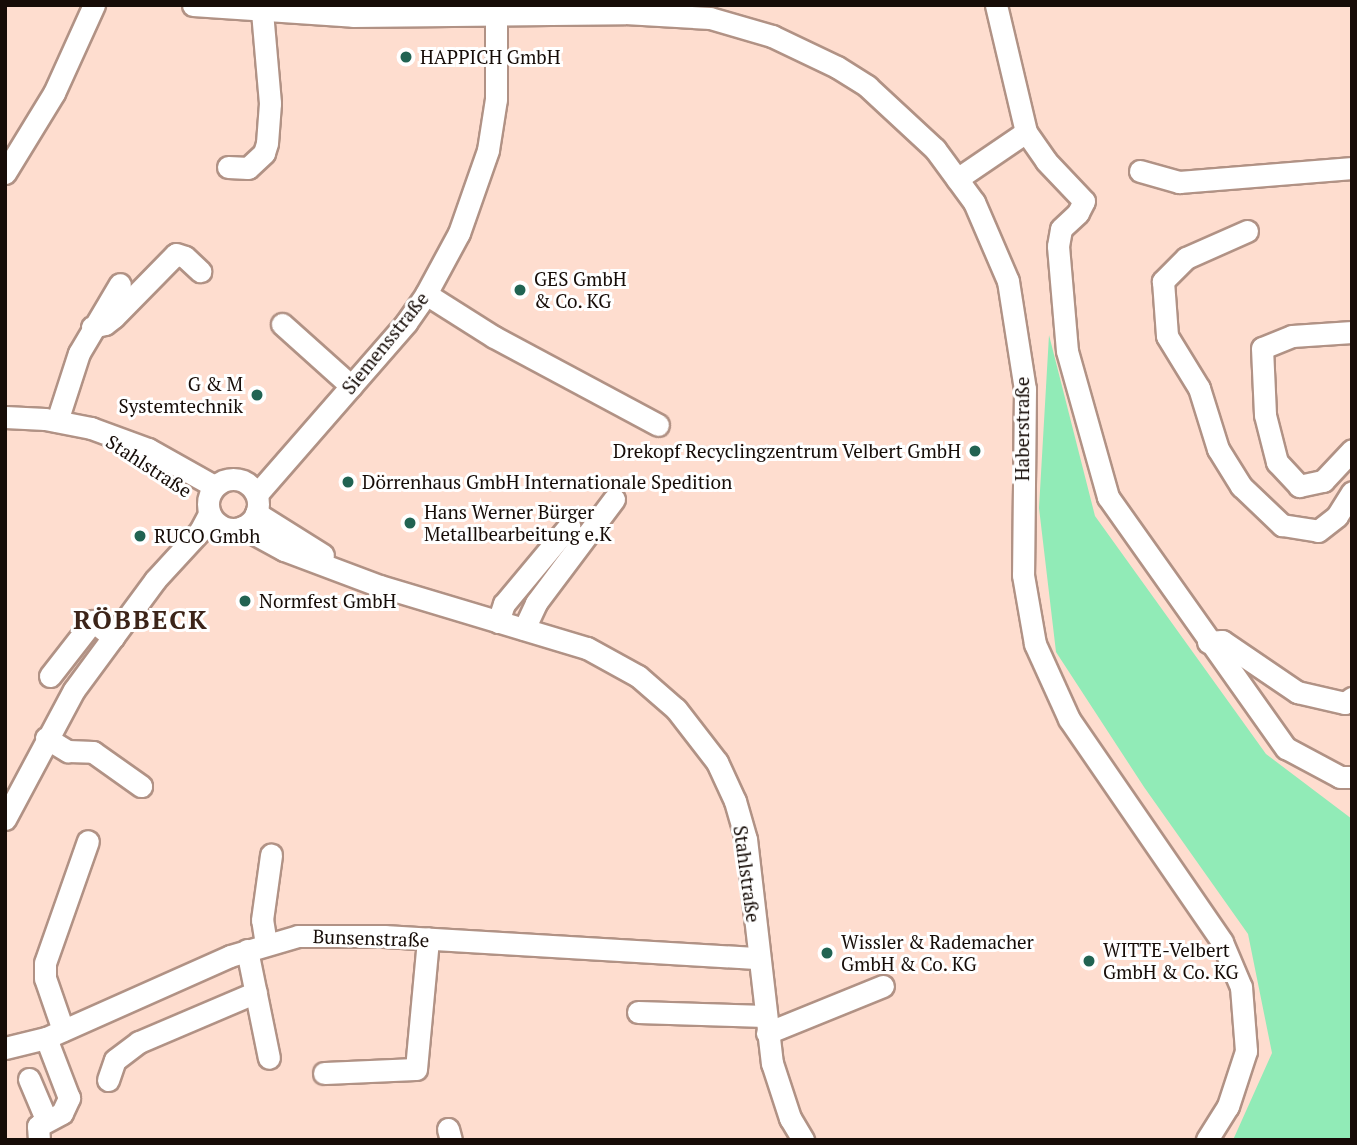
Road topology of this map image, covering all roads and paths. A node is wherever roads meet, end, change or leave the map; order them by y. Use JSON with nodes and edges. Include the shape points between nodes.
{"nodes":[{"id":1,"x":94,"y":5,"type":"edge"},
{"id":2,"x":192,"y":5,"type":"edge"},
{"id":3,"x":996,"y":5,"type":"edge"},
{"id":4,"x":649,"y":9,"type":"edge"},
{"id":5,"x":496,"y":10,"type":"edge"},
{"id":6,"x":261,"y":12,"type":"junction"},
{"id":7,"x":1026,"y":132,"type":"junction"},
{"id":8,"x":228,"y":167,"type":"dead end"},
{"id":9,"x":1352,"y":168,"type":"edge"},
{"id":10,"x":1140,"y":171,"type":"dead end"},
{"id":11,"x":5,"y":173,"type":"edge"},
{"id":12,"x":957,"y":179,"type":"junction"},
{"id":13,"x":1247,"y":231,"type":"dead end"},
{"id":14,"x":200,"y":271,"type":"dead end"},
{"id":15,"x":120,"y":284,"type":"dead end"},
{"id":16,"x":426,"y":294,"type":"junction"},
{"id":17,"x":282,"y":324,"type":"dead end"},
{"id":18,"x":92,"y":327,"type":"junction"},
{"id":19,"x":1352,"y":332,"type":"edge"},
{"id":20,"x":345,"y":393,"type":"junction"},
{"id":21,"x":5,"y":417,"type":"edge"},
{"id":22,"x":57,"y":421,"type":"junction"},
{"id":23,"x":658,"y":425,"type":"dead end"},
{"id":24,"x":1352,"y":450,"type":"edge"},
{"id":25,"x":1352,"y":492,"type":"edge"},
{"id":26,"x":614,"y":499,"type":"dead end"},
{"id":27,"x":231,"y":506,"type":"junction"},
{"id":28,"x":569,"y":526,"type":"dead end"},
{"id":29,"x":498,"y":622,"type":"junction"},
{"id":30,"x":524,"y":629,"type":"junction"},
{"id":31,"x":114,"y":637,"type":"junction"},
{"id":32,"x":1208,"y":642,"type":"junction"},
{"id":33,"x":50,"y":676,"type":"dead end"},
{"id":34,"x":1352,"y":698,"type":"edge"},
{"id":35,"x":46,"y":738,"type":"junction"},
{"id":36,"x":1352,"y":777,"type":"edge"},
{"id":37,"x":141,"y":786,"type":"dead end"},
{"id":38,"x":5,"y":819,"type":"edge"},
{"id":39,"x":88,"y":841,"type":"dead end"},
{"id":40,"x":271,"y":855,"type":"dead end"},
{"id":41,"x":428,"y":939,"type":"junction"},
{"id":42,"x":256,"y":947,"type":"junction"},
{"id":43,"x":759,"y":958,"type":"junction"},
{"id":44,"x":883,"y":986,"type":"dead end"},
{"id":45,"x":256,"y":992,"type":"junction"},
{"id":46,"x":638,"y":1012,"type":"dead end"},
{"id":47,"x":766,"y":1025,"type":"junction"},
{"id":48,"x":55,"y":1034,"type":"junction"},
{"id":49,"x":5,"y":1048,"type":"edge"},
{"id":50,"x":269,"y":1058,"type":"dead end"},
{"id":51,"x":324,"y":1073,"type":"dead end"},
{"id":52,"x":29,"y":1079,"type":"dead end"},
{"id":53,"x":108,"y":1080,"type":"dead end"},
{"id":54,"x":46,"y":1119,"type":"junction"},
{"id":55,"x":39,"y":1140,"type":"edge"},
{"id":56,"x":803,"y":1140,"type":"edge"},
{"id":57,"x":1207,"y":1140,"type":"edge"}],
"edges":[{"from":1,"to":11,"type":"street","via":[[54,93]]},
{"from":2,"to":6,"type":"street","name":"Haberstraße"},
{"from":3,"to":7,"type":"street"},
{"from":4,"to":5,"type":"street","name":"Haberstraße"},
{"from":4,"to":12,"type":"street","name":"Haberstraße","via":[[738,25],[816,55],[867,86],[920,134]]},
{"from":5,"to":6,"type":"street","name":"Haberstraße","via":[[353,16]]},
{"from":5,"to":16,"type":"street","name":"Siemensstraße","via":[[495,99],[488,150],[459,233]]},
{"from":6,"to":8,"type":"street","via":[[270,103],[267,143],[264,153],[248,168]]},
{"from":7,"to":12,"type":"street"},
{"from":7,"to":32,"type":"street","via":[[1084,201],[1079,213],[1061,229],[1058,246],[1067,351],[1108,498]]},
{"from":9,"to":10,"type":"street","via":[[1180,181]]},
{"from":12,"to":57,"type":"street","name":"Haberstraße","via":[[995,246],[1016,317],[1025,389],[1023,575],[1035,644],[1069,719],[1222,942],[1241,987],[1246,1051],[1228,1106]]},
{"from":13,"to":25,"type":"street","via":[[1186,258],[1163,281],[1167,336],[1199,388],[1219,449],[1241,486],[1282,525],[1318,531],[1337,516]]},
{"from":14,"to":18,"type":"street","via":[[176,254],[114,317]]},
{"from":15,"to":18,"type":"street"},
{"from":16,"to":20,"type":"street","name":"Siemensstraße"},
{"from":16,"to":23,"type":"street","via":[[494,337]]},
{"from":17,"to":20,"type":"street"},
{"from":18,"to":22,"type":"street"},
{"from":19,"to":24,"type":"street","via":[[1292,336],[1262,348],[1265,415],[1277,462],[1299,486],[1323,481]]},
{"from":20,"to":27,"type":"street","name":"Siemensstraße","via":[[257,472]]},
{"from":21,"to":22,"type":"street","name":"Stahlstraße"},
{"from":22,"to":27,"type":"street","name":"Stahlstraße","via":[[148,449]]},
{"from":26,"to":30,"type":"street","via":[[536,603]]},
{"from":27,"to":29,"type":"street","name":"Stahlstraße","via":[[284,550]]},
{"from":27,"to":31,"type":"street","name":"Siemensstraße","via":[[200,531],[155,580]]},
{"from":28,"to":29,"type":"street","via":[[504,604]]},
{"from":29,"to":30,"type":"street","name":"Stahlstraße"},
{"from":30,"to":43,"type":"street","name":"Stahlstraße","via":[[587,648],[617,663],[658,692],[705,744],[726,781],[746,839]]},
{"from":31,"to":33,"type":"street","via":[[93,621]]},
{"from":31,"to":35,"type":"street","name":"Siemensstraße","via":[[74,690]]},
{"from":32,"to":34,"type":"street","via":[[1222,641],[1297,692],[1345,703]]},
{"from":32,"to":36,"type":"street","via":[[1286,748],[1340,777]]},
{"from":35,"to":37,"type":"street","via":[[68,751],[93,752]]},
{"from":35,"to":38,"type":"street","name":"Siemensstraße"},
{"from":39,"to":48,"type":"street","via":[[46,963]]},
{"from":40,"to":42,"type":"street"},
{"from":41,"to":42,"type":"street","name":"Bunsenstraße","via":[[340,934],[298,936]]},
{"from":41,"to":43,"type":"street","name":"Bunsenstraße"},
{"from":41,"to":51,"type":"street","via":[[416,1069]]},
{"from":42,"to":45,"type":"street"},
{"from":42,"to":48,"type":"street","name":"Bunsenstraße"},
{"from":43,"to":47,"type":"street","name":"Stahlstraße"},
{"from":44,"to":47,"type":"street"},
{"from":45,"to":50,"type":"street"},
{"from":45,"to":53,"type":"street","via":[[139,1042],[115,1060]]},
{"from":46,"to":47,"type":"street"},
{"from":47,"to":56,"type":"street","name":"Stahlstraße","via":[[776,1081]]},
{"from":48,"to":49,"type":"street","name":"Bunsenstraße"},
{"from":48,"to":54,"type":"street","via":[[69,1098],[62,1113]]},
{"from":52,"to":54,"type":"street"},
{"from":54,"to":55,"type":"street","via":[[36,1130]]}]}
